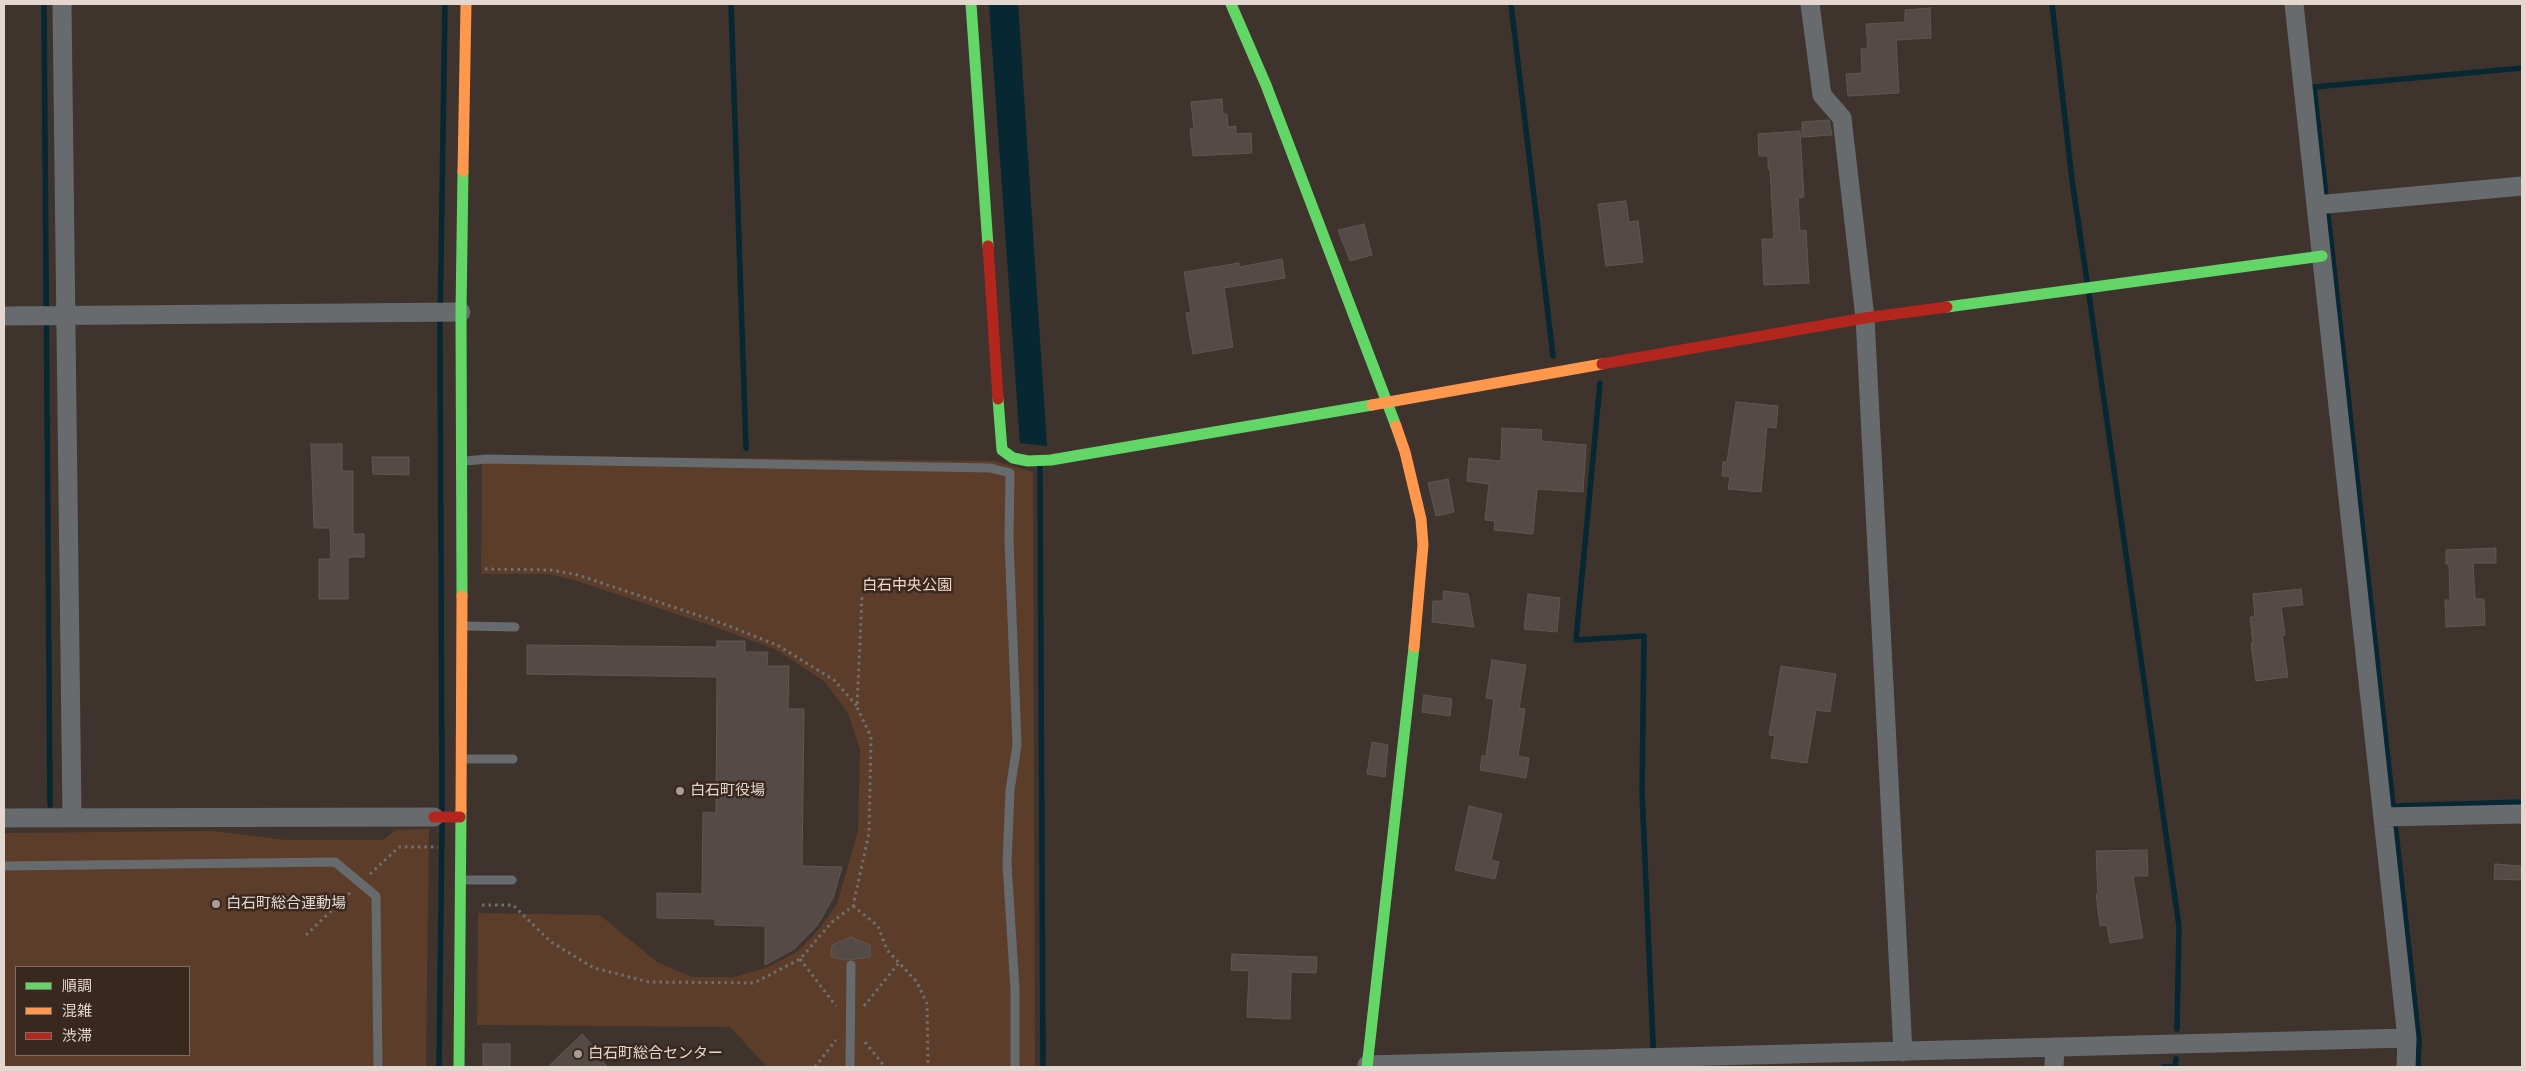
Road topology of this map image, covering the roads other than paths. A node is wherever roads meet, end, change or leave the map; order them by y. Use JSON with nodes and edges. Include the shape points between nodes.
{"nodes":[{"id":1,"x":62,"y":4,"type":"edge"},
{"id":2,"x":466,"y":4,"type":"edge"},
{"id":3,"x":971,"y":4,"type":"edge"},
{"id":4,"x":1231,"y":4,"type":"edge"},
{"id":5,"x":1810,"y":4,"type":"edge"},
{"id":6,"x":2294,"y":4,"type":"edge"},
{"id":7,"x":2522,"y":186,"type":"edge"},
{"id":8,"x":2325,"y":204,"type":"junction"},
{"id":9,"x":2322,"y":256,"type":"junction"},
{"id":10,"x":445,"y":312,"type":"junction"},
{"id":11,"x":4,"y":316,"type":"edge"},
{"id":12,"x":53,"y":316,"type":"junction"},
{"id":13,"x":1865,"y":318,"type":"junction"},
{"id":14,"x":1388,"y":402,"type":"junction"},
{"id":15,"x":463,"y":461,"type":"junction"},
{"id":16,"x":461,"y":626,"type":"junction"},
{"id":17,"x":514,"y":627,"type":"dead end"},
{"id":18,"x":460,"y":759,"type":"junction"},
{"id":19,"x":513,"y":759,"type":"dead end"},
{"id":20,"x":2522,"y":814,"type":"edge"},
{"id":21,"x":448,"y":817,"type":"junction"},
{"id":22,"x":2391,"y":817,"type":"junction"},
{"id":23,"x":4,"y":818,"type":"edge"},
{"id":24,"x":72,"y":818,"type":"junction"},
{"id":25,"x":4,"y":866,"type":"edge"},
{"id":26,"x":460,"y":880,"type":"junction"},
{"id":27,"x":512,"y":880,"type":"dead end"},
{"id":28,"x":850,"y":965,"type":"dead end"},
{"id":29,"x":2407,"y":1038,"type":"junction"},
{"id":30,"x":1904,"y":1052,"type":"junction"},
{"id":31,"x":2054,"y":1060,"type":"edge"},
{"id":32,"x":1786,"y":1061,"type":"edge"},
{"id":33,"x":1367,"y":1066,"type":"edge"},
{"id":34,"x":378,"y":1067,"type":"edge"},
{"id":35,"x":459,"y":1067,"type":"edge"},
{"id":36,"x":850,"y":1067,"type":"edge"},
{"id":37,"x":1014,"y":1067,"type":"edge"},
{"id":38,"x":2406,"y":1067,"type":"edge"}],
"edges":[{"from":1,"to":12,"type":"street"},
{"from":2,"to":10,"type":"street"},
{"from":3,"to":14,"type":"street","via":[[1002,450],[1012,458],[1050,460]]},
{"from":4,"to":14,"type":"street","via":[[1266,85]]},
{"from":5,"to":13,"type":"street","via":[[1822,95],[1842,118]]},
{"from":6,"to":8,"type":"street"},
{"from":7,"to":8,"type":"street"},
{"from":8,"to":9,"type":"street"},
{"from":9,"to":13,"type":"street"},
{"from":9,"to":22,"type":"street"},
{"from":10,"to":12,"type":"street"},
{"from":10,"to":15,"type":"street"},
{"from":11,"to":12,"type":"street"},
{"from":12,"to":24,"type":"street"},
{"from":13,"to":14,"type":"street"},
{"from":13,"to":30,"type":"street"},
{"from":14,"to":33,"type":"street","via":[[1405,452],[1421,519],[1423,545],[1416,640]]},
{"from":15,"to":16,"type":"street"},
{"from":15,"to":37,"type":"lane","via":[[990,468],[1010,473],[1009,540],[1017,744],[1010,790],[1007,864],[1016,990]]},
{"from":16,"to":17,"type":"lane"},
{"from":16,"to":18,"type":"street"},
{"from":18,"to":19,"type":"lane"},
{"from":18,"to":21,"type":"street"},
{"from":20,"to":22,"type":"street"},
{"from":21,"to":24,"type":"street"},
{"from":21,"to":26,"type":"street"},
{"from":22,"to":29,"type":"street"},
{"from":23,"to":24,"type":"street"},
{"from":25,"to":34,"type":"lane","via":[[335,862],[376,896]]},
{"from":26,"to":27,"type":"lane"},
{"from":26,"to":35,"type":"street"},
{"from":28,"to":36,"type":"lane"},
{"from":29,"to":31,"type":"street"},
{"from":29,"to":38,"type":"street"},
{"from":30,"to":31,"type":"street"},
{"from":30,"to":32,"type":"street"},
{"from":32,"to":33,"type":"street","via":[[1654,1058]]}]}
